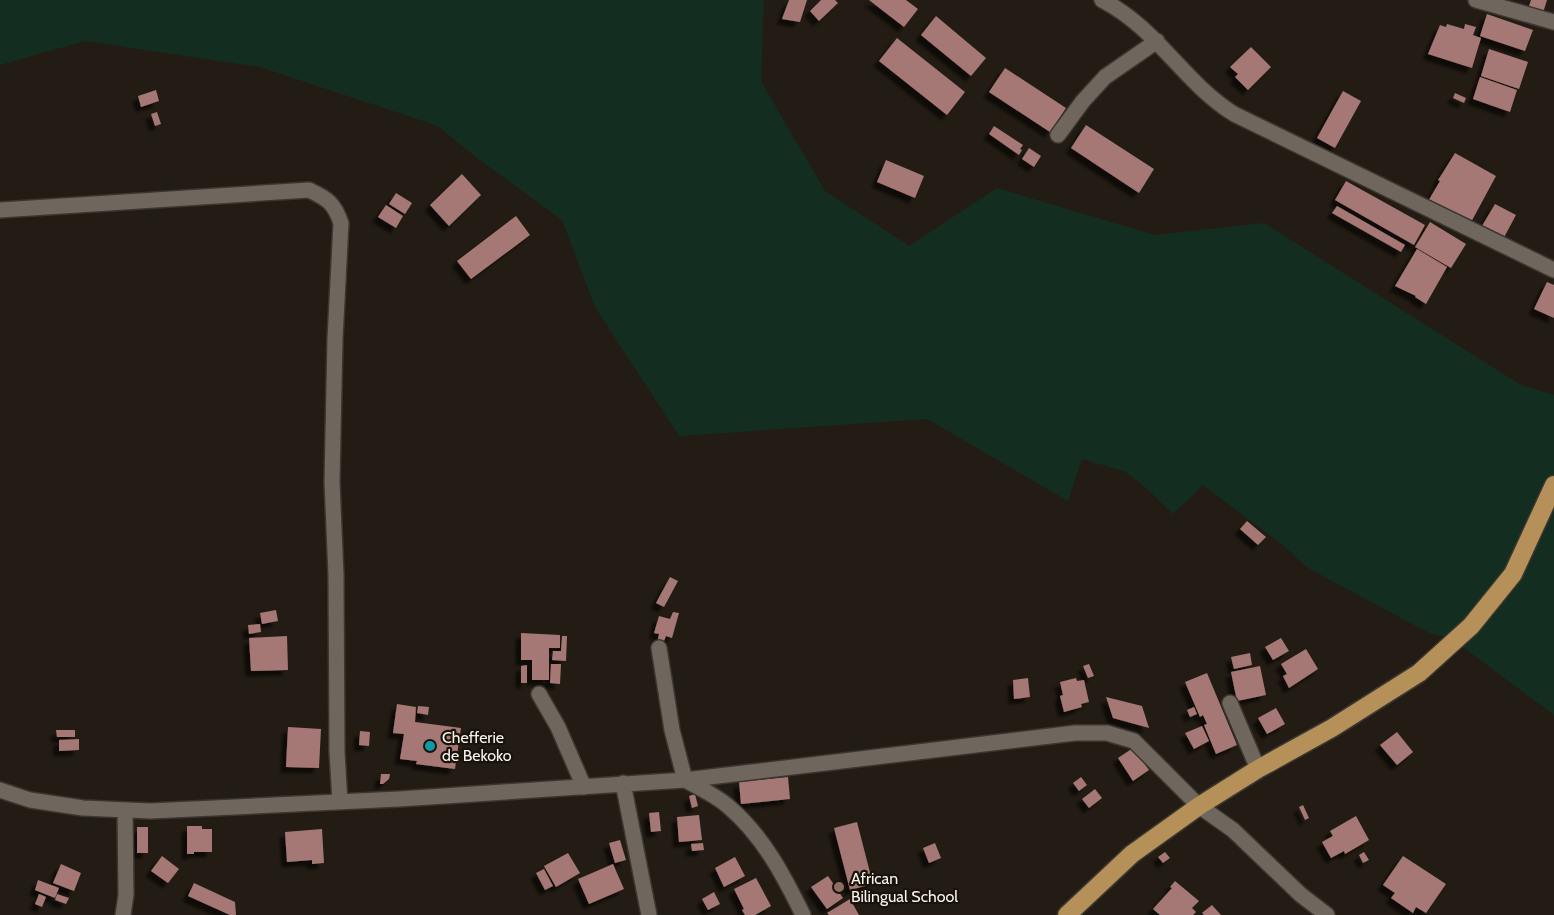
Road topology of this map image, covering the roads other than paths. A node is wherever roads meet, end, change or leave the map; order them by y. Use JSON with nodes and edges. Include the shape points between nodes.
{"nodes":[{"id":1,"x":1102,"y":0,"type":"edge"},
{"id":2,"x":1476,"y":0,"type":"edge"},
{"id":3,"x":1554,"y":22,"type":"edge"},
{"id":4,"x":1156,"y":41,"type":"junction"},
{"id":5,"x":1058,"y":135,"type":"dead end"},
{"id":6,"x":0,"y":210,"type":"edge"},
{"id":7,"x":1554,"y":270,"type":"edge"},
{"id":8,"x":1554,"y":485,"type":"edge"},
{"id":9,"x":659,"y":648,"type":"dead end"},
{"id":10,"x":539,"y":694,"type":"dead end"},
{"id":11,"x":1230,"y":703,"type":"dead end"},
{"id":12,"x":1258,"y":769,"type":"junction"},
{"id":13,"x":685,"y":780,"type":"junction"},
{"id":14,"x":623,"y":783,"type":"junction"},
{"id":15,"x":584,"y":787,"type":"junction"},
{"id":16,"x":0,"y":790,"type":"edge"},
{"id":17,"x":340,"y":802,"type":"junction"},
{"id":18,"x":1199,"y":806,"type":"junction"},
{"id":19,"x":125,"y":810,"type":"junction"},
{"id":20,"x":123,"y":915,"type":"edge"},
{"id":21,"x":650,"y":915,"type":"edge"},
{"id":22,"x":803,"y":915,"type":"edge"},
{"id":23,"x":1067,"y":915,"type":"edge"},
{"id":24,"x":1327,"y":915,"type":"edge"}],
"edges":[{"from":1,"to":4,"type":"street","via":[[1137,22]]},
{"from":2,"to":3,"type":"street"},
{"from":4,"to":5,"type":"street","via":[[1105,77]]},
{"from":4,"to":7,"type":"street","via":[[1203,90],[1234,114]]},
{"from":6,"to":17,"type":"street","via":[[309,190],[325,197],[336,208],[341,223],[332,482]]},
{"from":8,"to":12,"type":"main road","via":[[1513,574],[1471,626],[1419,673]]},
{"from":9,"to":13,"type":"street","via":[[672,730]]},
{"from":10,"to":15,"type":"street"},
{"from":11,"to":12,"type":"street"},
{"from":12,"to":18,"type":"main road"},
{"from":13,"to":14,"type":"street"},
{"from":13,"to":18,"type":"street","via":[[1075,733],[1107,733],[1134,741]]},
{"from":13,"to":22,"type":"street","via":[[728,806],[750,827]]},
{"from":14,"to":15,"type":"street"},
{"from":14,"to":21,"type":"street"},
{"from":15,"to":17,"type":"street"},
{"from":16,"to":19,"type":"street","via":[[30,800]]},
{"from":17,"to":19,"type":"street"},
{"from":18,"to":23,"type":"main road","via":[[1132,854]]},
{"from":18,"to":24,"type":"street","via":[[1233,830]]},
{"from":19,"to":20,"type":"street"}]}
